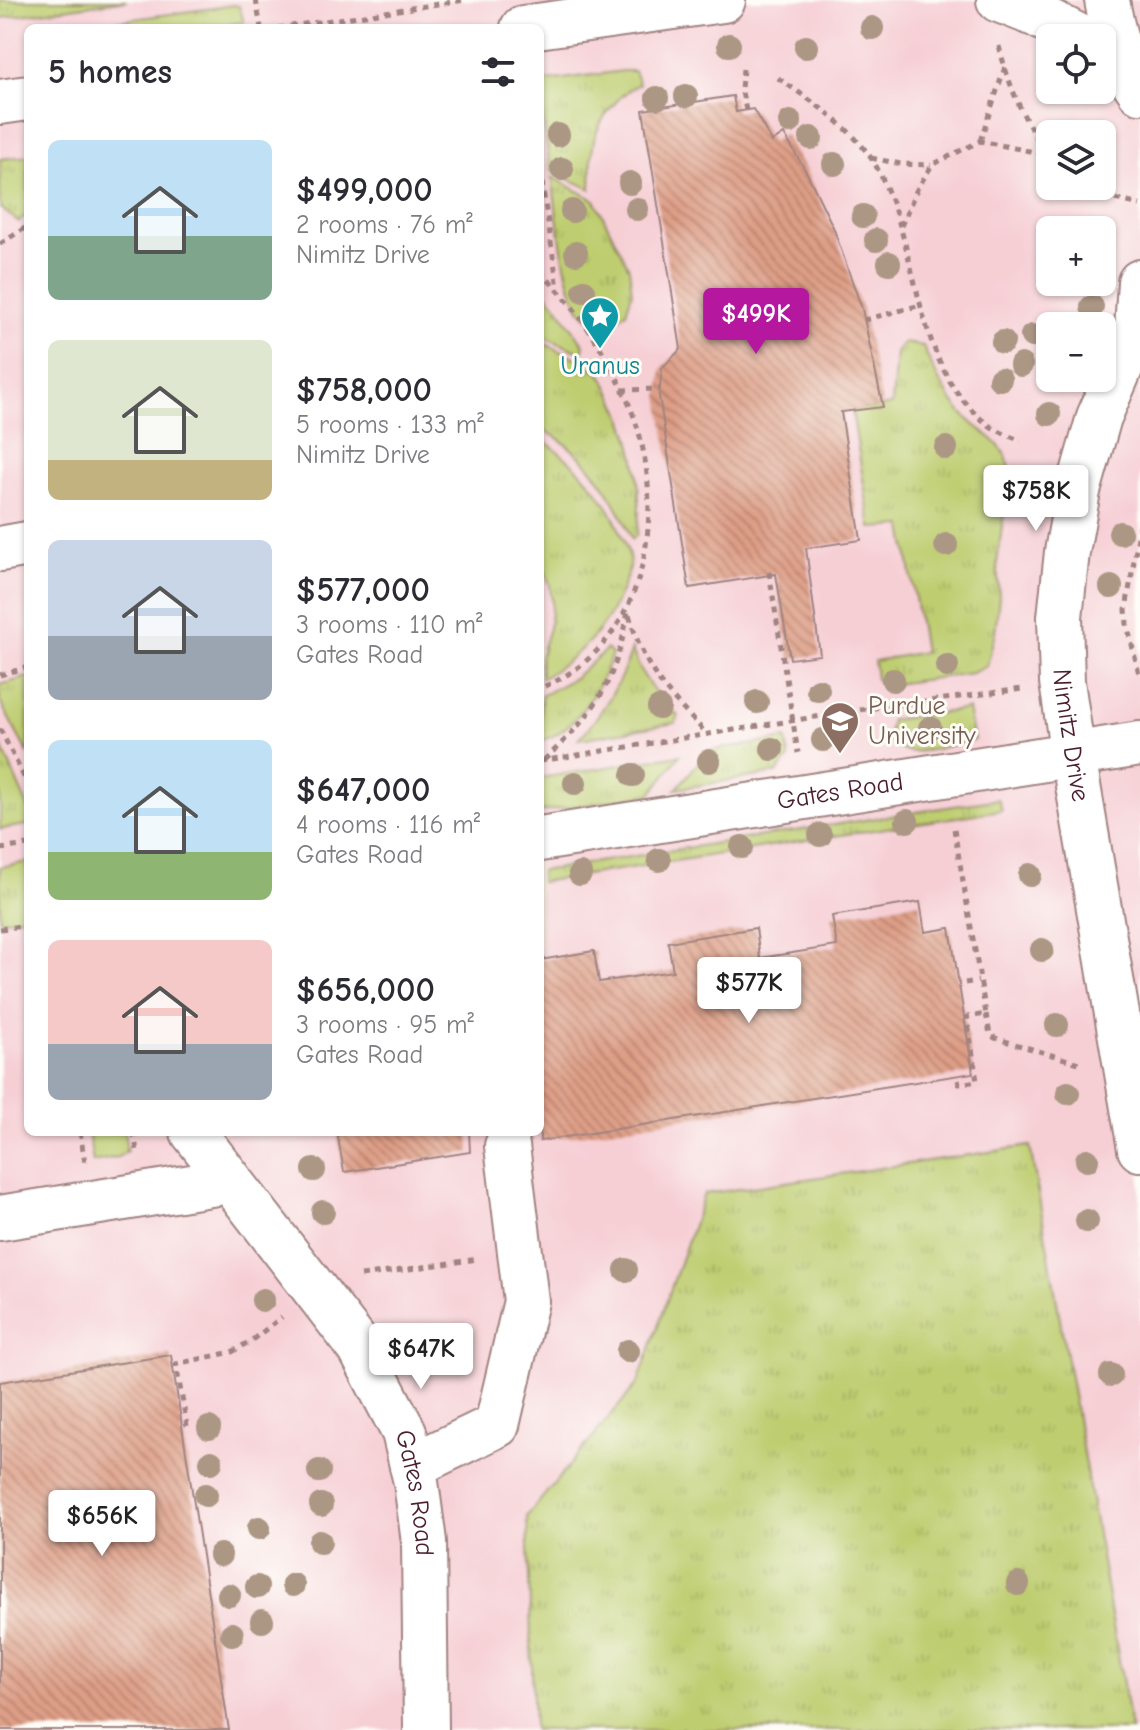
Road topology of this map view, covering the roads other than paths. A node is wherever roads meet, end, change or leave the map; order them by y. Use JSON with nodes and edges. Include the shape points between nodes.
{"nodes":[{"id":1,"x":723,"y":0,"type":"edge"},
{"id":2,"x":1107,"y":0,"type":"edge"},
{"id":3,"x":998,"y":21,"type":"edge"},
{"id":4,"x":1055,"y":24,"type":"edge"},
{"id":5,"x":544,"y":25,"type":"edge"},
{"id":6,"x":1123,"y":70,"type":"edge"},
{"id":7,"x":24,"y":99,"type":"edge"},
{"id":8,"x":0,"y":102,"type":"edge"},
{"id":9,"x":1140,"y":282,"type":"edge"},
{"id":10,"x":1139,"y":328,"type":"edge"},
{"id":11,"x":24,"y":545,"type":"edge"},
{"id":12,"x":0,"y":549,"type":"edge"},
{"id":13,"x":1140,"y":744,"type":"edge"},
{"id":14,"x":1073,"y":756,"type":"junction"},
{"id":15,"x":544,"y":838,"type":"edge"},
{"id":16,"x":196,"y":1136,"type":"edge"},
{"id":17,"x":507,"y":1146,"type":"dead end"},
{"id":18,"x":1140,"y":1149,"type":"edge"},
{"id":19,"x":229,"y":1181,"type":"junction"},
{"id":20,"x":0,"y":1218,"type":"edge"},
{"id":21,"x":412,"y":1466,"type":"junction"},
{"id":22,"x":426,"y":1730,"type":"edge"}],
"edges":[{"from":1,"to":5,"type":"street"},
{"from":2,"to":6,"type":"street"},
{"from":3,"to":4,"type":"street","via":[[1035,14]]},
{"from":7,"to":8,"type":"street"},
{"from":9,"to":10,"type":"street","name":"Nimitz Drive"},
{"from":10,"to":14,"type":"street","name":"Nimitz Drive","via":[[1099,417],[1067,552],[1061,658]]},
{"from":11,"to":12,"type":"street"},
{"from":13,"to":14,"type":"street","name":"Gates Road"},
{"from":14,"to":15,"type":"street","name":"Gates Road"},
{"from":14,"to":18,"type":"street","name":"Nimitz Drive"},
{"from":16,"to":19,"type":"street","name":"Gates Road"},
{"from":17,"to":21,"type":"street","via":[[526,1301],[497,1425]]},
{"from":19,"to":20,"type":"street"},
{"from":19,"to":21,"type":"street","name":"Gates Road","via":[[360,1348],[404,1432]]},
{"from":21,"to":22,"type":"street","name":"Gates Road","via":[[424,1542]]}]}
